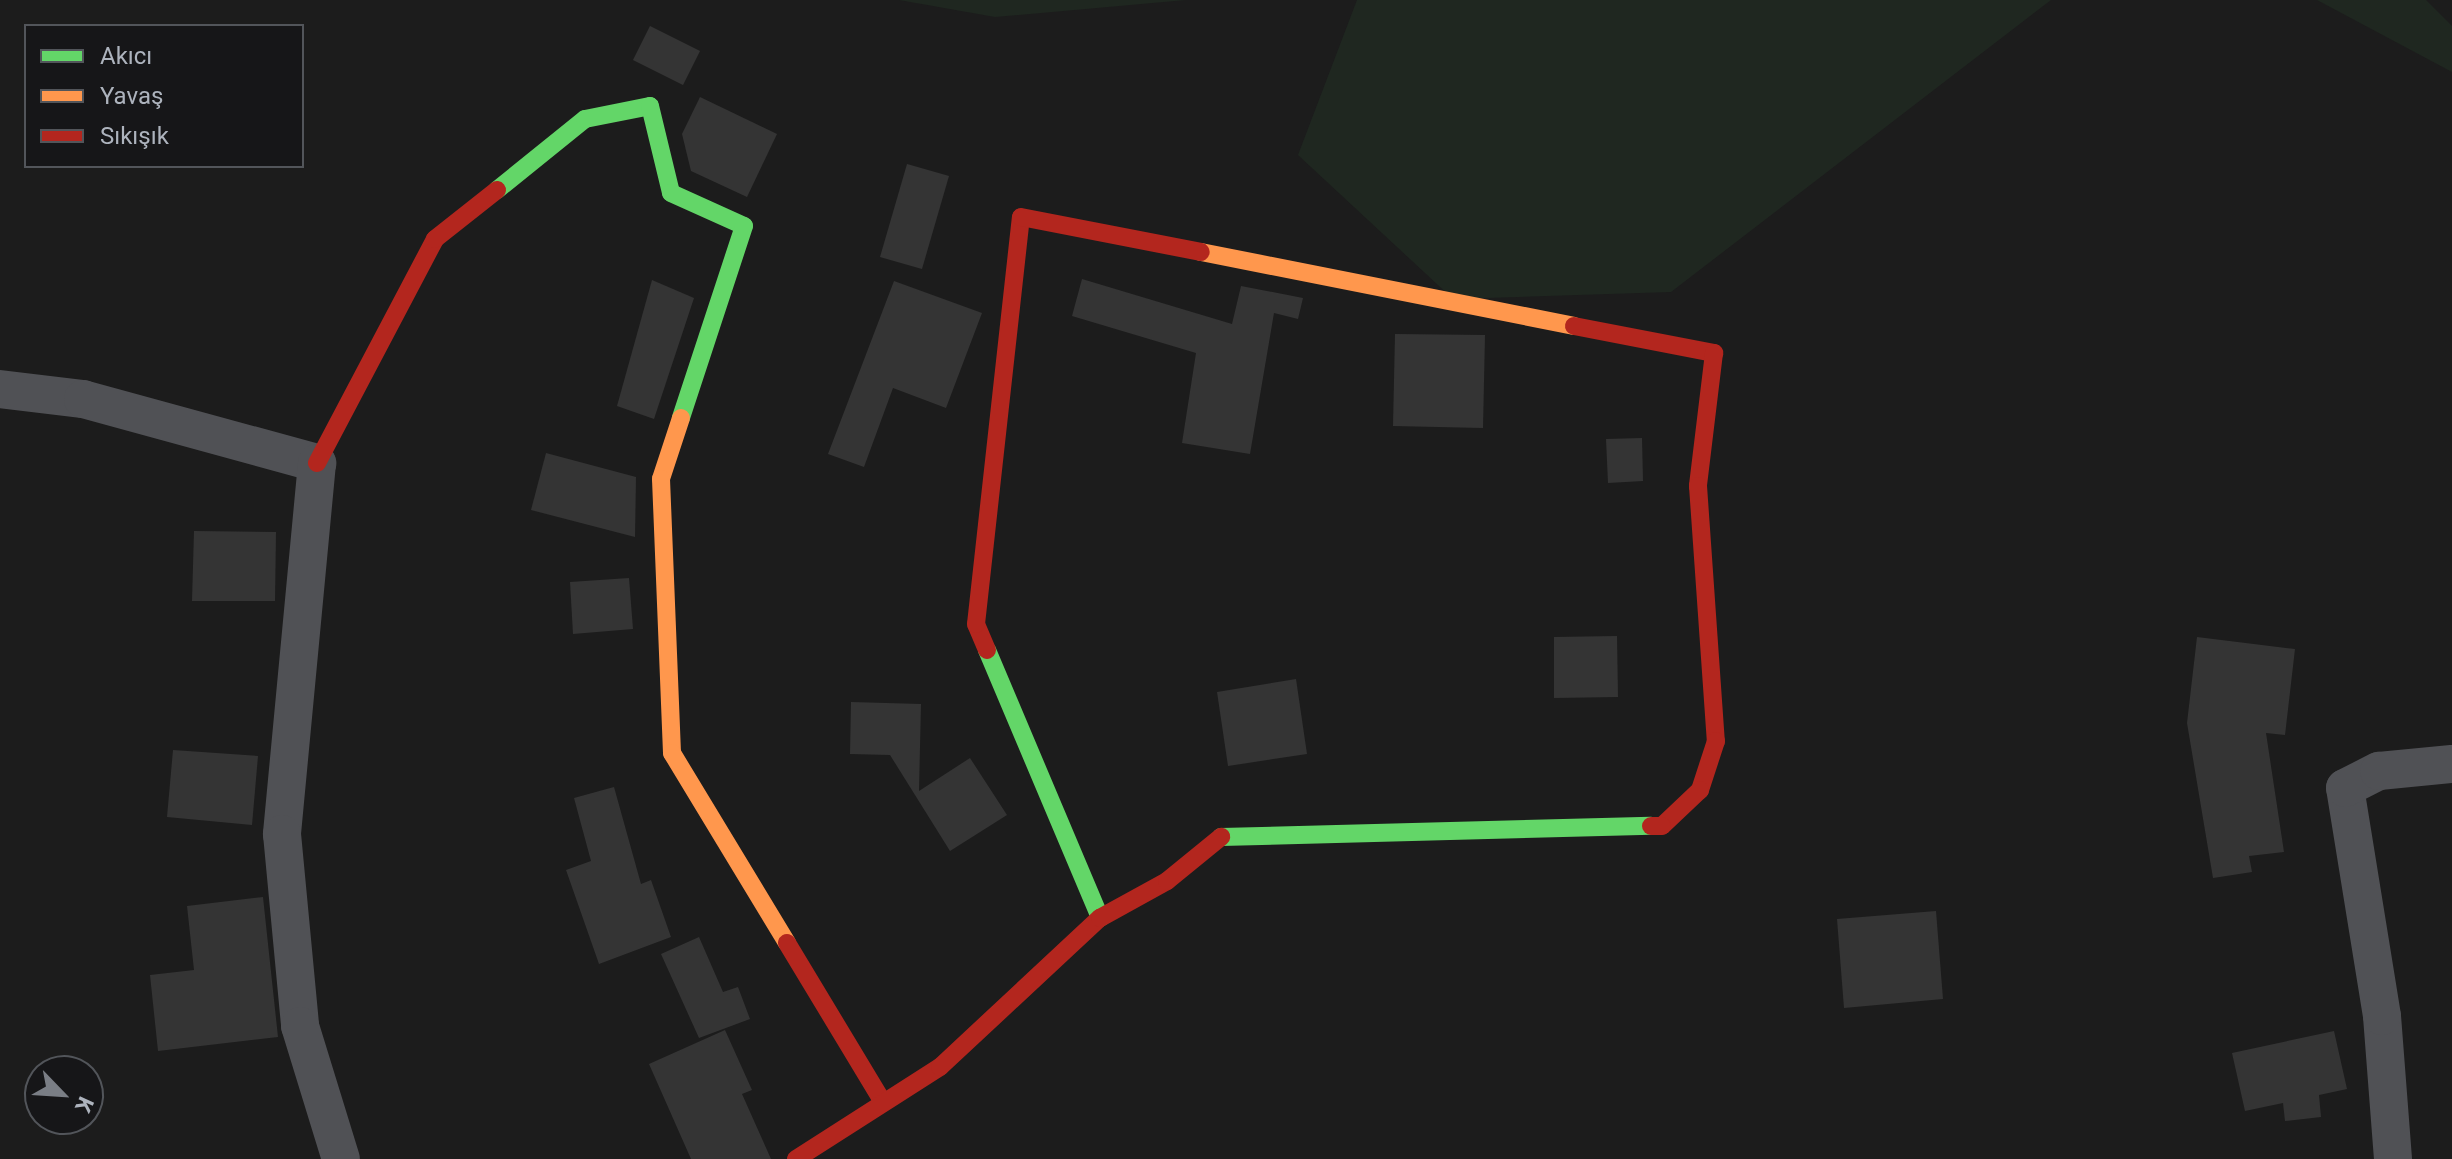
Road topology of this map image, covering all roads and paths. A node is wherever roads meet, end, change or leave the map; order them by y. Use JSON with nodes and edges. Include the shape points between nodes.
{"nodes":[{"id":1,"x":0,"y":389,"type":"edge"},
{"id":2,"x":317,"y":463,"type":"junction"},
{"id":3,"x":2452,"y":764,"type":"edge"},
{"id":4,"x":1100,"y":918,"type":"junction"},
{"id":5,"x":881,"y":1099,"type":"junction"},
{"id":6,"x":341,"y":1159,"type":"edge"},
{"id":7,"x":796,"y":1159,"type":"edge"},
{"id":8,"x":2393,"y":1159,"type":"edge"}],
"edges":[{"from":1,"to":2,"type":"street","via":[[83,399]]},
{"from":2,"to":5,"type":"street","via":[[435,239],[585,119],[650,106],[671,193],[744,226],[661,479],[672,753]]},
{"from":2,"to":6,"type":"street","via":[[282,834],[300,1026]]},
{"from":3,"to":8,"type":"street","via":[[2379,771],[2345,788],[2382,1016]]},
{"from":4,"to":4,"type":"street","via":[[1167,881],[1218,837],[1662,826],[1700,790],[1716,741],[1698,486],[1714,353],[1021,217],[976,624]]},
{"from":4,"to":5,"type":"street","via":[[940,1067]]},
{"from":5,"to":7,"type":"street"}]}
